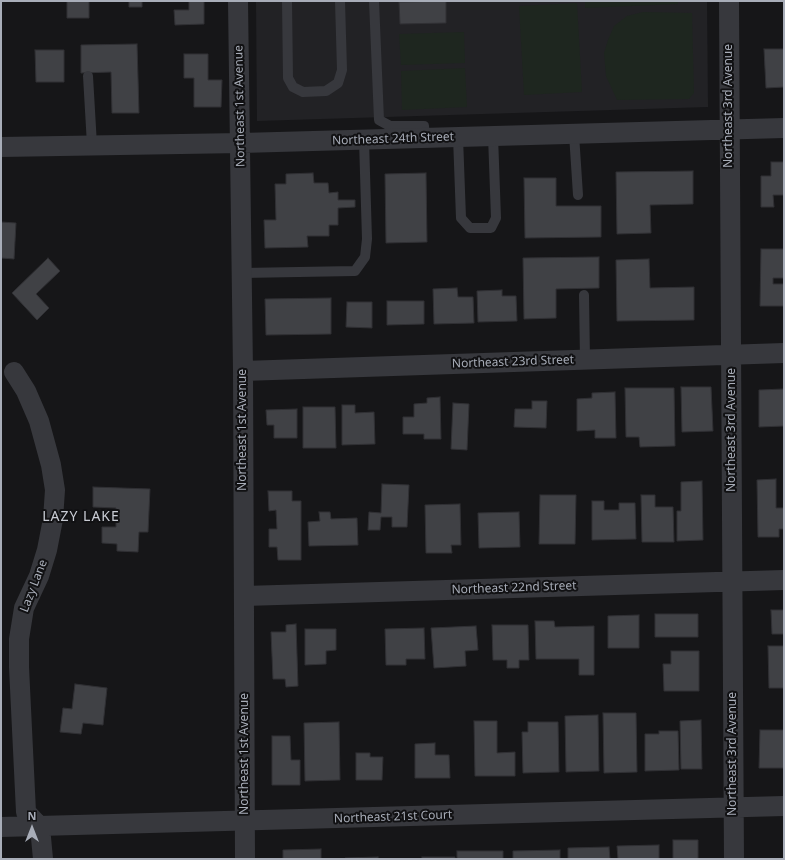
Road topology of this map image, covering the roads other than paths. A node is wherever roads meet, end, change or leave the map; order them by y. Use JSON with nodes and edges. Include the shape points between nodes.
{"nodes":[{"id":1,"x":238,"y":1,"type":"edge"},
{"id":2,"x":287,"y":1,"type":"edge"},
{"id":3,"x":340,"y":1,"type":"edge"},
{"id":4,"x":374,"y":1,"type":"edge"},
{"id":5,"x":729,"y":1,"type":"edge"},
{"id":6,"x":88,"y":76,"type":"dead end"},
{"id":7,"x":784,"y":128,"type":"edge"},
{"id":8,"x":729,"y":130,"type":"junction"},
{"id":9,"x":574,"y":134,"type":"junction"},
{"id":10,"x":493,"y":136,"type":"junction"},
{"id":11,"x":458,"y":137,"type":"junction"},
{"id":12,"x":425,"y":138,"type":"junction"},
{"id":13,"x":364,"y":140,"type":"junction"},
{"id":14,"x":241,"y":143,"type":"junction"},
{"id":15,"x":92,"y":145,"type":"junction"},
{"id":16,"x":1,"y":147,"type":"edge"},
{"id":17,"x":578,"y":195,"type":"dead end"},
{"id":18,"x":242,"y":273,"type":"junction"},
{"id":19,"x":584,"y":295,"type":"dead end"},
{"id":20,"x":784,"y":353,"type":"edge"},
{"id":21,"x":731,"y":355,"type":"junction"},
{"id":22,"x":585,"y":360,"type":"junction"},
{"id":23,"x":243,"y":371,"type":"junction"},
{"id":24,"x":14,"y":372,"type":"dead end"},
{"id":25,"x":784,"y":580,"type":"edge"},
{"id":26,"x":732,"y":581,"type":"junction"},
{"id":27,"x":244,"y":596,"type":"junction"},
{"id":28,"x":784,"y":806,"type":"edge"},
{"id":29,"x":734,"y":807,"type":"junction"},
{"id":30,"x":245,"y":821,"type":"junction"},
{"id":31,"x":1,"y":827,"type":"edge"},
{"id":32,"x":40,"y":827,"type":"junction"},
{"id":33,"x":42,"y":859,"type":"edge"},
{"id":34,"x":245,"y":859,"type":"edge"},
{"id":35,"x":734,"y":859,"type":"edge"}],
"edges":[{"from":1,"to":14,"type":"street","name":"Northeast 1st Avenue"},
{"from":2,"to":3,"type":"lane","via":[[288,78],[293,86],[303,92],[326,91],[338,83],[342,70]]},
{"from":4,"to":12,"type":"lane","via":[[378,120],[390,126],[424,126]]},
{"from":5,"to":8,"type":"street","name":"Northeast 3rd Avenue"},
{"from":6,"to":15,"type":"lane"},
{"from":7,"to":8,"type":"street","name":"Northeast 24th Street"},
{"from":8,"to":9,"type":"street","name":"Northeast 24th Street"},
{"from":8,"to":21,"type":"street","name":"Northeast 3rd Avenue"},
{"from":9,"to":10,"type":"street","name":"Northeast 24th Street"},
{"from":9,"to":17,"type":"lane"},
{"from":10,"to":11,"type":"street","name":"Northeast 24th Street"},
{"from":10,"to":11,"type":"lane","via":[[496,218],[491,228],[470,228],[461,218]]},
{"from":11,"to":12,"type":"street","name":"Northeast 24th Street"},
{"from":12,"to":13,"type":"street","name":"Northeast 24th Street"},
{"from":13,"to":14,"type":"street","name":"Northeast 24th Street"},
{"from":13,"to":18,"type":"lane","via":[[367,239],[365,257],[354,271]]},
{"from":14,"to":15,"type":"street","name":"Northeast 24th Street"},
{"from":14,"to":18,"type":"street","name":"Northeast 1st Avenue"},
{"from":15,"to":16,"type":"street","name":"Northeast 24th Street"},
{"from":18,"to":23,"type":"street","name":"Northeast 1st Avenue"},
{"from":19,"to":22,"type":"lane"},
{"from":20,"to":21,"type":"street","name":"Northeast 23rd Street"},
{"from":21,"to":22,"type":"street","name":"Northeast 23rd Street"},
{"from":21,"to":26,"type":"street","name":"Northeast 3rd Avenue"},
{"from":22,"to":23,"type":"street","name":"Northeast 23rd Street"},
{"from":23,"to":27,"type":"street","name":"Northeast 1st Avenue"},
{"from":24,"to":32,"type":"street","name":"Lazy Lane","via":[[26,391],[39,421],[51,465],[54,490],[53,520],[47,550],[39,576],[24,608],[19,639],[26,812]]},
{"from":25,"to":26,"type":"street","name":"Northeast 22nd Street"},
{"from":26,"to":27,"type":"street","name":"Northeast 22nd Street"},
{"from":26,"to":29,"type":"street","name":"Northeast 3rd Avenue"},
{"from":27,"to":30,"type":"street","name":"Northeast 1st Avenue"},
{"from":28,"to":29,"type":"street","name":"Northeast 21st Court"},
{"from":29,"to":30,"type":"street","name":"Northeast 21st Court"},
{"from":29,"to":35,"type":"street","name":"Northeast 3rd Avenue"},
{"from":30,"to":32,"type":"street","name":"Northeast 21st Court"},
{"from":30,"to":34,"type":"street","name":"Northeast 1st Avenue"},
{"from":31,"to":32,"type":"street","name":"Northeast 21st Court"},
{"from":32,"to":33,"type":"street"}]}
